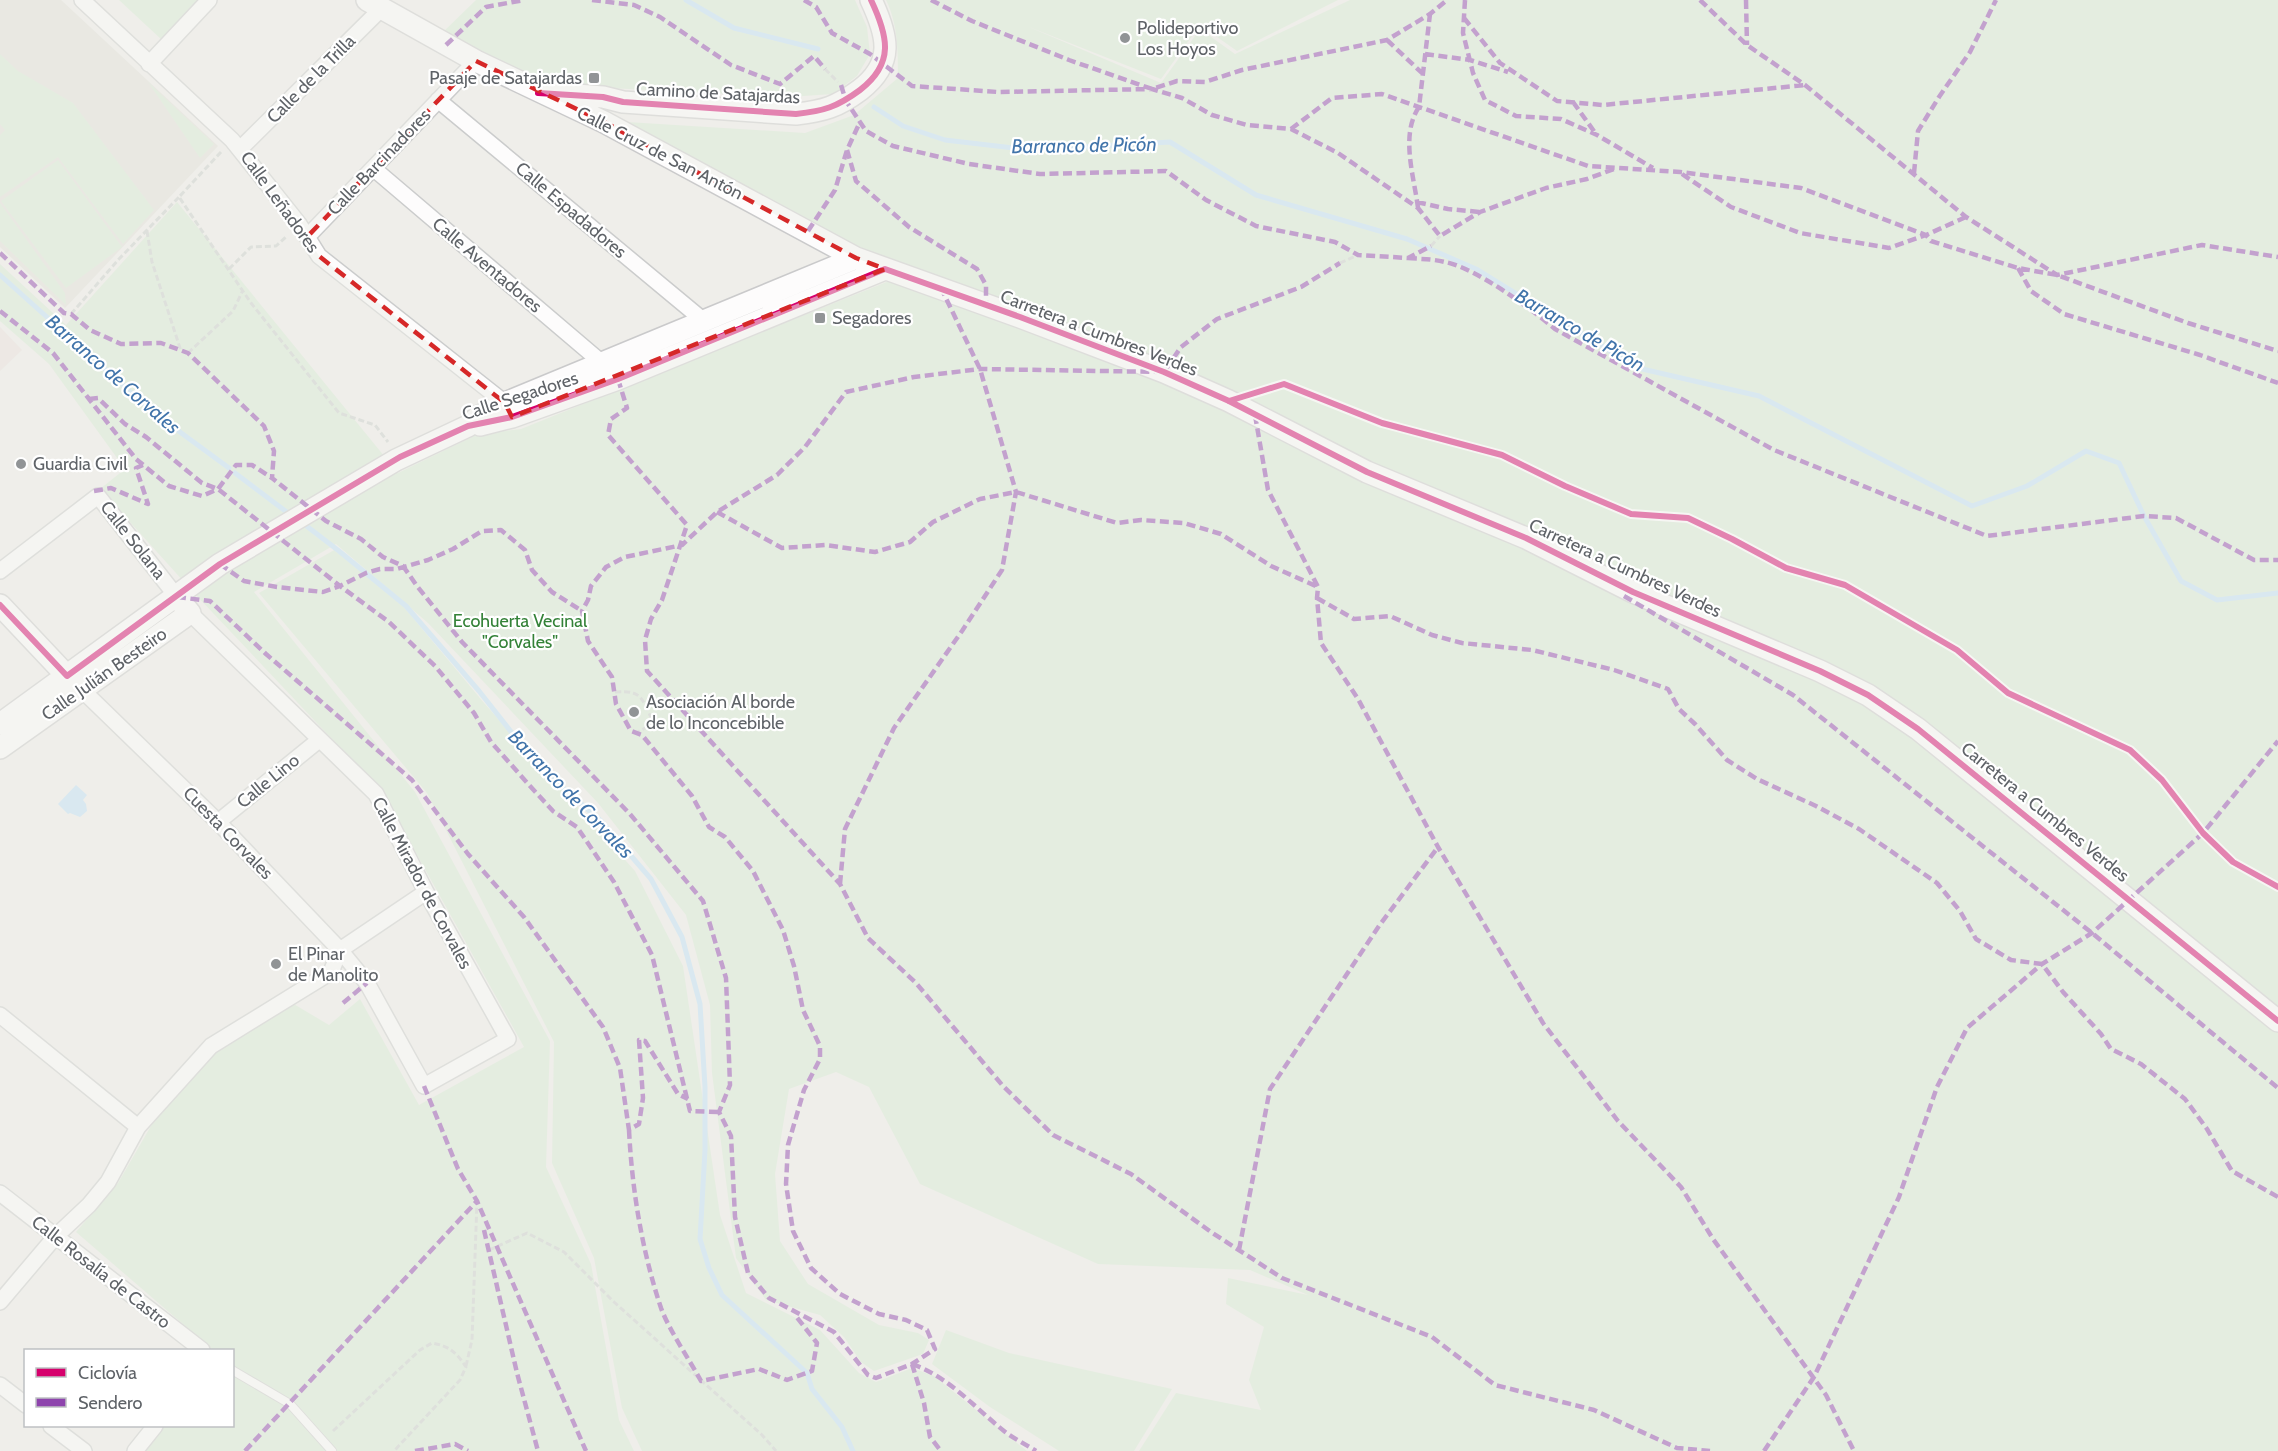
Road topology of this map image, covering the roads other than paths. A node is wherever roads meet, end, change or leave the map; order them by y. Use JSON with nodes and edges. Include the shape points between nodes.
{"nodes":[{"id":1,"x":82,"y":0,"type":"edge"},
{"id":2,"x":209,"y":0,"type":"edge"},
{"id":3,"x":871,"y":0,"type":"edge"},
{"id":4,"x":380,"y":3,"type":"edge"},
{"id":5,"x":476,"y":61,"type":"junction"},
{"id":6,"x":149,"y":64,"type":"junction"},
{"id":7,"x":538,"y":93,"type":"junction"},
{"id":8,"x":613,"y":99,"type":"junction"},
{"id":9,"x":438,"y":100,"type":"junction"},
{"id":10,"x":596,"y":118,"type":"junction"},
{"id":11,"x":236,"y":144,"type":"junction"},
{"id":12,"x":373,"y":168,"type":"junction"},
{"id":13,"x":307,"y":237,"type":"junction"},
{"id":14,"x":856,"y":258,"type":"junction"},
{"id":15,"x":885,"y":269,"type":"junction"},
{"id":16,"x":704,"y":321,"type":"junction"},
{"id":17,"x":601,"y":362,"type":"junction"},
{"id":18,"x":509,"y":410,"type":"junction"},
{"id":19,"x":0,"y":571,"type":"edge"},
{"id":20,"x":177,"y":597,"type":"junction"},
{"id":21,"x":0,"y":605,"type":"edge"},
{"id":22,"x":190,"y":613,"type":"junction"},
{"id":23,"x":75,"y":683,"type":"junction"},
{"id":24,"x":0,"y":724,"type":"edge"},
{"id":25,"x":319,"y":740,"type":"junction"},
{"id":26,"x":0,"y":748,"type":"edge"},
{"id":27,"x":218,"y":822,"type":"junction"},
{"id":28,"x":426,"y":892,"type":"junction"},
{"id":29,"x":340,"y":950,"type":"junction"},
{"id":30,"x":0,"y":1015,"type":"edge"},
{"id":31,"x":2278,"y":1021,"type":"edge"},
{"id":32,"x":424,"y":1086,"type":"joint"},
{"id":33,"x":138,"y":1127,"type":"junction"},
{"id":34,"x":0,"y":1192,"type":"edge"},
{"id":35,"x":56,"y":1237,"type":"junction"},
{"id":36,"x":0,"y":1302,"type":"edge"},
{"id":37,"x":201,"y":1349,"type":"edge"},
{"id":38,"x":234,"y":1371,"type":"edge"},
{"id":39,"x":0,"y":1385,"type":"edge"},
{"id":40,"x":24,"y":1403,"type":"edge"},
{"id":41,"x":54,"y":1427,"type":"edge"},
{"id":42,"x":153,"y":1427,"type":"edge"},
{"id":43,"x":84,"y":1451,"type":"edge"},
{"id":44,"x":135,"y":1451,"type":"edge"},
{"id":45,"x":333,"y":1451,"type":"edge"}],
"edges":[{"from":1,"to":6,"type":"street","name":"Calle Leñadores"},
{"from":2,"to":6,"type":"street"},
{"from":3,"to":8,"type":"street","name":"Camino de Satajardas","via":[[884,30],[883,64],[872,81],[822,112],[796,114]]},
{"from":4,"to":5,"type":"street","name":"Calle Cruz de San Antón","via":[[403,21]]},
{"from":4,"to":11,"type":"street","name":"Calle de la Trilla"},
{"from":5,"to":7,"type":"street","name":"Calle Cruz de San Antón"},
{"from":5,"to":9,"type":"street","name":"Calle Barcinadores"},
{"from":6,"to":11,"type":"street","name":"Calle Leñadores"},
{"from":7,"to":8,"type":"street","name":"Camino de Satajardas"},
{"from":7,"to":10,"type":"street","name":"Calle Cruz de San Antón"},
{"from":8,"to":10,"type":"street","name":"Camino de Satajardas","via":[[614,107]]},
{"from":9,"to":12,"type":"street","name":"Calle Barcinadores"},
{"from":9,"to":16,"type":"street","name":"Calle Espadadores"},
{"from":10,"to":14,"type":"street","name":"Calle Cruz de San Antón"},
{"from":11,"to":13,"type":"street","name":"Calle Leñadores"},
{"from":12,"to":13,"type":"street","name":"Calle Barcinadores"},
{"from":12,"to":17,"type":"street","name":"Calle Aventadores"},
{"from":13,"to":18,"type":"street","name":"Calle Leñadores","via":[[319,256]]},
{"from":14,"to":15,"type":"street","name":"Carretera a Cumbres Verdes"},
{"from":14,"to":16,"type":"street","name":"Calle Segadores"},
{"from":15,"to":18,"type":"street","name":"Calle Segadores","via":[[618,379]]},
{"from":15,"to":31,"type":"street","name":"Carretera a Cumbres Verdes","via":[[1020,317],[1229,401],[1367,472],[1526,538],[1633,592],[1820,670],[1918,729]]},
{"from":16,"to":17,"type":"street","name":"Calle Segadores"},
{"from":17,"to":18,"type":"street","name":"Calle Segadores"},
{"from":18,"to":20,"type":"street","name":"Calle Segadores","via":[[398,458],[220,564]]},
{"from":19,"to":20,"type":"street","name":"Calle Solana","via":[[98,496]]},
{"from":20,"to":22,"type":"street"},
{"from":20,"to":23,"type":"street","name":"Calle Segadores"},
{"from":21,"to":23,"type":"street","name":"Cuesta Corvales"},
{"from":22,"to":23,"type":"street","name":"Calle Julián Besteiro"},
{"from":22,"to":25,"type":"street","name":"Calle Mirador de Corvales"},
{"from":23,"to":24,"type":"street","name":"Calle Julián Besteiro"},
{"from":23,"to":26,"type":"street","name":"Calle Julián Besteiro"},
{"from":23,"to":27,"type":"street","name":"Cuesta Corvales"},
{"from":25,"to":27,"type":"street","name":"Calle Lino"},
{"from":25,"to":28,"type":"street","name":"Calle Mirador de Corvales","via":[[376,794]]},
{"from":27,"to":29,"type":"street","name":"Cuesta Corvales"},
{"from":28,"to":29,"type":"street"},
{"from":28,"to":32,"type":"street","name":"Calle Mirador de Corvales","via":[[508,1040]]},
{"from":29,"to":32,"type":"street","name":"Cuesta Corvales","via":[[368,982]]},
{"from":29,"to":33,"type":"street","via":[[331,972],[211,1046]]},
{"from":30,"to":33,"type":"street"},
{"from":33,"to":35,"type":"street","via":[[108,1182]]},
{"from":34,"to":35,"type":"street","name":"Calle Rosalía de Castro"},
{"from":35,"to":36,"type":"street"},
{"from":35,"to":37,"type":"street","name":"Calle Rosalía de Castro"},
{"from":38,"to":45,"type":"lane","via":[[290,1404]]},
{"from":39,"to":40,"type":"street"},
{"from":41,"to":43,"type":"street"},
{"from":42,"to":44,"type":"street"}]}
